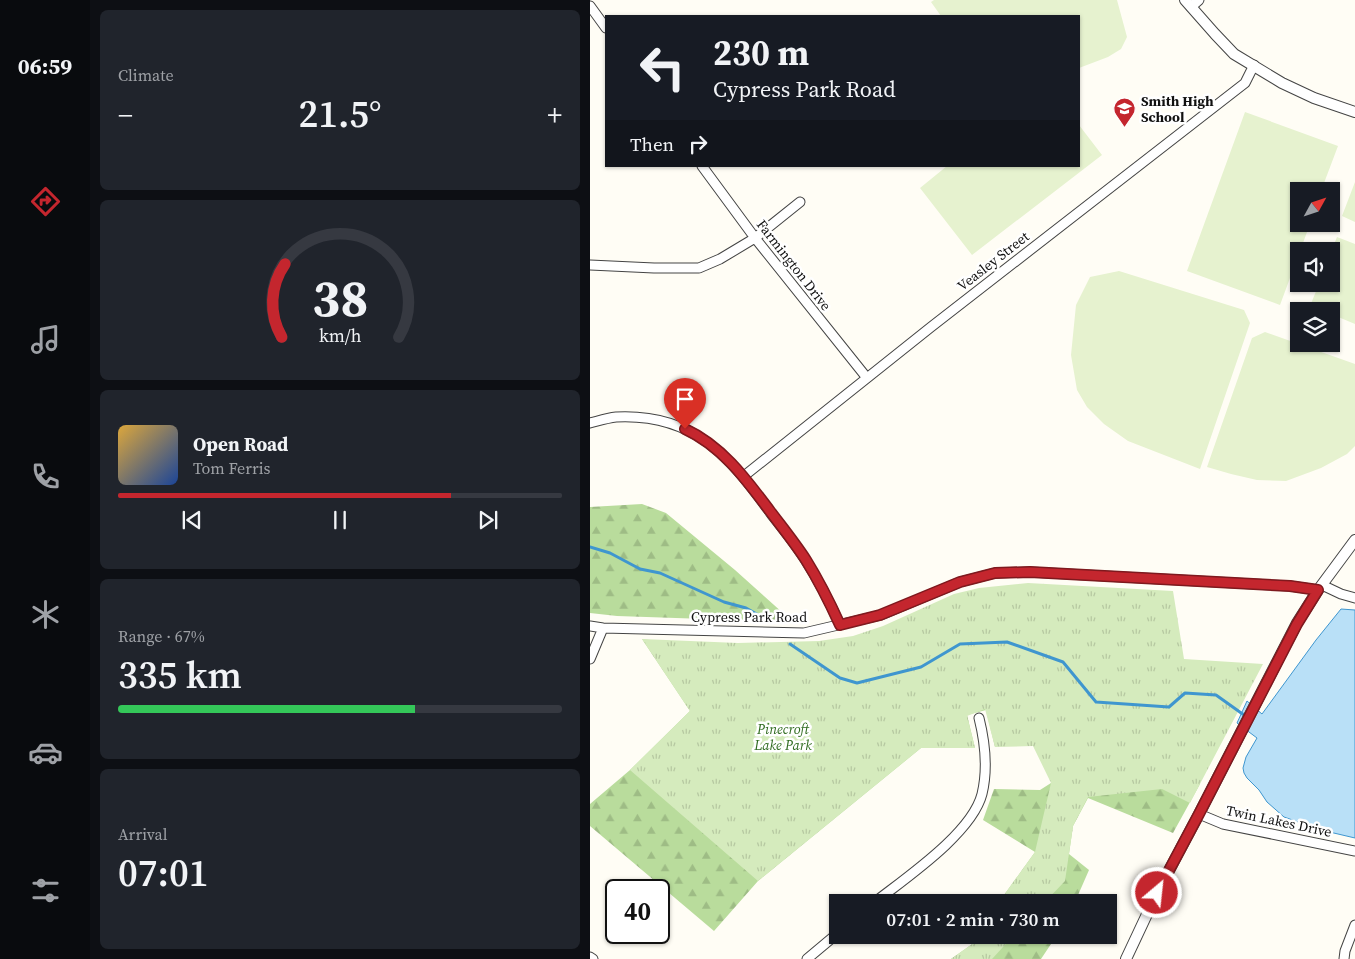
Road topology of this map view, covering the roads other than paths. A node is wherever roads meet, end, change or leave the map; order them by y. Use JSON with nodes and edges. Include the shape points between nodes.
{"nodes":[{"id":1,"x":1199,"y":0,"type":"edge"},
{"id":2,"x":1188,"y":3,"type":"edge"},
{"id":3,"x":590,"y":6,"type":"edge"},
{"id":4,"x":605,"y":27,"type":"edge"},
{"id":5,"x":1254,"y":66,"type":"junction"},
{"id":6,"x":1355,"y":112,"type":"edge"},
{"id":7,"x":703,"y":167,"type":"edge"},
{"id":8,"x":800,"y":202,"type":"dead end"},
{"id":9,"x":754,"y":238,"type":"junction"},
{"id":10,"x":590,"y":265,"type":"edge"},
{"id":11,"x":867,"y":378,"type":"junction"},
{"id":12,"x":590,"y":423,"type":"edge"},
{"id":13,"x":744,"y":476,"type":"junction"},
{"id":14,"x":1355,"y":540,"type":"edge"},
{"id":15,"x":1320,"y":588,"type":"junction"},
{"id":16,"x":1355,"y":598,"type":"edge"},
{"id":17,"x":840,"y":625,"type":"junction"},
{"id":18,"x":590,"y":626,"type":"edge"},
{"id":19,"x":603,"y":628,"type":"junction"},
{"id":20,"x":590,"y":659,"type":"edge"},
{"id":21,"x":979,"y":718,"type":"dead end"},
{"id":22,"x":1199,"y":814,"type":"junction"},
{"id":23,"x":1355,"y":851,"type":"edge"},
{"id":24,"x":885,"y":894,"type":"edge"},
{"id":25,"x":1355,"y":925,"type":"edge"},
{"id":26,"x":829,"y":941,"type":"edge"},
{"id":27,"x":807,"y":959,"type":"edge"},
{"id":28,"x":1126,"y":959,"type":"edge"},
{"id":29,"x":1344,"y":959,"type":"edge"}],
"edges":[{"from":1,"to":2,"type":"street"},
{"from":2,"to":5,"type":"street","via":[[1234,54]]},
{"from":3,"to":4,"type":"street"},
{"from":5,"to":6,"type":"street","via":[[1314,98]]},
{"from":5,"to":11,"type":"street","name":"Veasley Street","via":[[1245,83]]},
{"from":7,"to":9,"type":"street","name":"Farmington Drive"},
{"from":8,"to":9,"type":"street"},
{"from":9,"to":10,"type":"street","via":[[699,268]]},
{"from":9,"to":11,"type":"street","name":"Farmington Drive"},
{"from":11,"to":13,"type":"street","name":"Veasley Street"},
{"from":12,"to":13,"type":"street","via":[[615,417],[645,418],[672,424],[698,435]]},
{"from":13,"to":17,"type":"street","via":[[806,559]]},
{"from":14,"to":15,"type":"street"},
{"from":15,"to":16,"type":"street"},
{"from":15,"to":17,"type":"street","name":"Cypress Park Road","via":[[1030,572],[995,573],[960,582],[880,615]]},
{"from":15,"to":22,"type":"street","via":[[1297,624]]},
{"from":17,"to":19,"type":"street","name":"Cypress Park Road","via":[[804,633]]},
{"from":18,"to":19,"type":"street","name":"Cypress Park Road"},
{"from":19,"to":20,"type":"street"},
{"from":21,"to":24,"type":"street","via":[[985,752],[984,776],[982,795],[972,815],[956,836]]},
{"from":22,"to":23,"type":"street","name":"Twin Lakes Drive","via":[[1223,824]]},
{"from":22,"to":28,"type":"street"},
{"from":25,"to":29,"type":"street"},
{"from":26,"to":27,"type":"street"}]}
